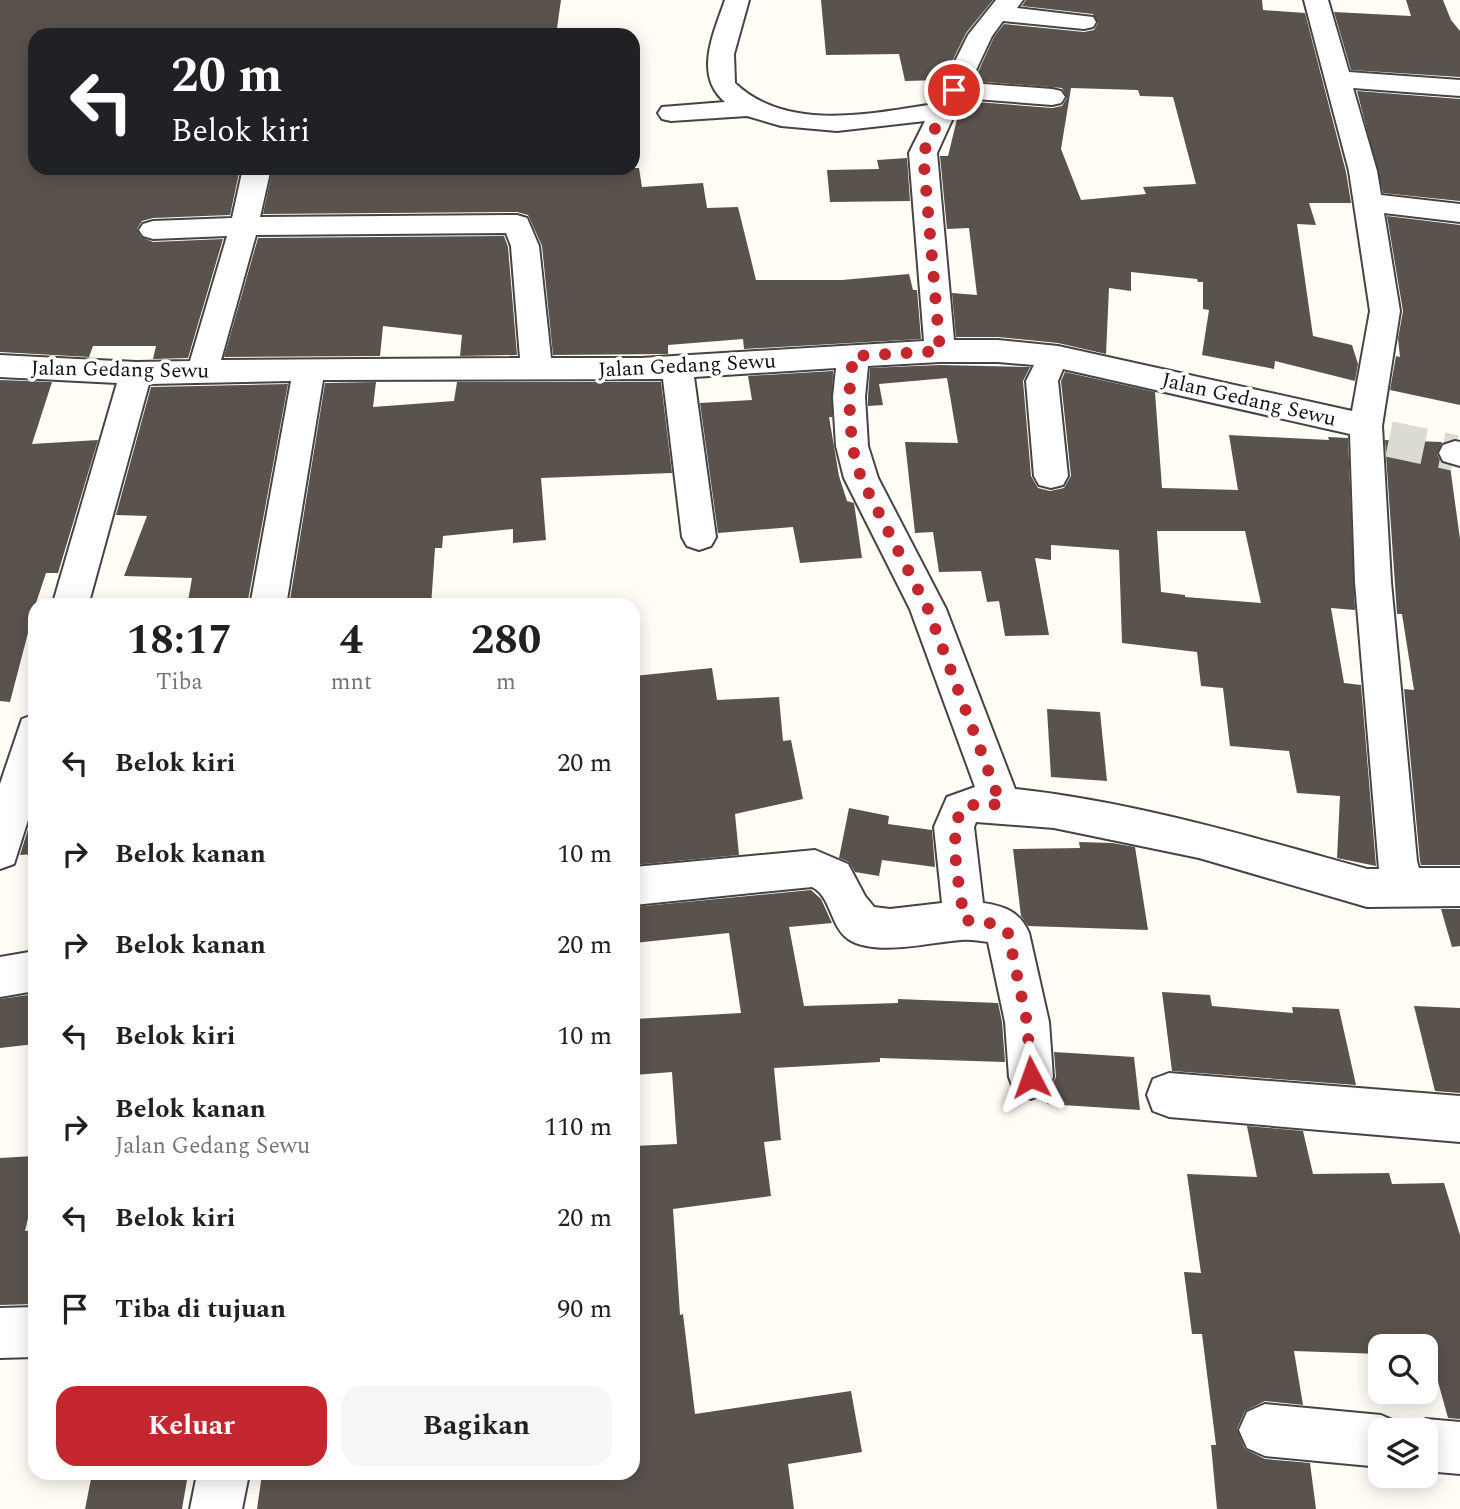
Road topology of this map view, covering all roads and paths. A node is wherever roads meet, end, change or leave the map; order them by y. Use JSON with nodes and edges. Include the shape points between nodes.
{"nodes":[{"id":1,"x":737,"y":0,"type":"edge"},
{"id":2,"x":1316,"y":0,"type":"edge"},
{"id":3,"x":1003,"y":7,"type":"edge"},
{"id":4,"x":1084,"y":22,"type":"dead end"},
{"id":5,"x":1338,"y":79,"type":"junction"},
{"id":6,"x":1460,"y":88,"type":"edge"},
{"id":7,"x":1052,"y":97,"type":"dead end"},
{"id":8,"x":950,"y":100,"type":"junction"},
{"id":9,"x":749,"y":108,"type":"junction"},
{"id":10,"x":671,"y":113,"type":"dead end"},
{"id":11,"x":256,"y":175,"type":"edge"},
{"id":12,"x":1368,"y":202,"type":"junction"},
{"id":13,"x":1460,"y":213,"type":"edge"},
{"id":14,"x":246,"y":226,"type":"junction"},
{"id":15,"x":153,"y":230,"type":"dead end"},
{"id":16,"x":940,"y":351,"type":"junction"},
{"id":17,"x":853,"y":356,"type":"junction"},
{"id":18,"x":1053,"y":357,"type":"junction"},
{"id":19,"x":0,"y":366,"type":"edge"},
{"id":20,"x":677,"y":367,"type":"junction"},
{"id":21,"x":309,"y":370,"type":"junction"},
{"id":22,"x":537,"y":370,"type":"junction"},
{"id":23,"x":202,"y":372,"type":"junction"},
{"id":24,"x":136,"y":373,"type":"junction"},
{"id":25,"x":1374,"y":433,"type":"junction"},
{"id":26,"x":1051,"y":476,"type":"dead end"},
{"id":27,"x":699,"y":537,"type":"dead end"},
{"id":28,"x":72,"y":598,"type":"edge"},
{"id":29,"x":269,"y":598,"type":"edge"},
{"id":30,"x":28,"y":754,"type":"edge"},
{"id":31,"x":1001,"y":805,"type":"junction"},
{"id":32,"x":0,"y":850,"type":"edge"},
{"id":33,"x":640,"y":885,"type":"edge"},
{"id":34,"x":1404,"y":887,"type":"junction"},
{"id":35,"x":1460,"y":887,"type":"edge"},
{"id":36,"x":964,"y":920,"type":"junction"},
{"id":37,"x":28,"y":972,"type":"edge"},
{"id":38,"x":0,"y":977,"type":"edge"},
{"id":39,"x":1031,"y":1077,"type":"dead end"},
{"id":40,"x":1169,"y":1095,"type":"dead end"},
{"id":41,"x":1460,"y":1119,"type":"edge"},
{"id":42,"x":28,"y":1332,"type":"edge"},
{"id":43,"x":0,"y":1333,"type":"edge"},
{"id":44,"x":1265,"y":1430,"type":"dead end"},
{"id":45,"x":1368,"y":1440,"type":"edge"},
{"id":46,"x":1438,"y":1446,"type":"edge"},
{"id":47,"x":1460,"y":1448,"type":"edge"},
{"id":48,"x":222,"y":1480,"type":"edge"},
{"id":49,"x":216,"y":1509,"type":"edge"}],
"edges":[{"from":1,"to":9,"type":"street","via":[[719,69],[723,85]]},
{"from":2,"to":5,"type":"street"},
{"from":3,"to":4,"type":"street"},
{"from":3,"to":8,"type":"street","via":[[980,34]]},
{"from":5,"to":6,"type":"street"},
{"from":5,"to":12,"type":"street"},
{"from":7,"to":8,"type":"street"},
{"from":8,"to":9,"type":"street","via":[[893,118],[824,121],[774,118]]},
{"from":8,"to":16,"type":"street","via":[[923,153]]},
{"from":9,"to":10,"type":"street"},
{"from":11,"to":14,"type":"street"},
{"from":12,"to":13,"type":"street"},
{"from":12,"to":25,"type":"street","via":[[1385,311],[1379,335]]},
{"from":14,"to":15,"type":"street"},
{"from":14,"to":22,"type":"street","via":[[517,224],[525,246]]},
{"from":14,"to":23,"type":"street"},
{"from":16,"to":17,"type":"street","name":"Jalan Gedang Sewu"},
{"from":16,"to":18,"type":"street","name":"Jalan Gedang Sewu"},
{"from":17,"to":20,"type":"street","name":"Jalan Gedang Sewu"},
{"from":17,"to":31,"type":"street","via":[[849,397],[852,446],[861,478],[928,609]]},
{"from":18,"to":25,"type":"street","name":"Jalan Gedang Sewu"},
{"from":18,"to":26,"type":"street","via":[[1042,381]]},
{"from":19,"to":24,"type":"street","name":"Jalan Gedang Sewu"},
{"from":20,"to":22,"type":"street","name":"Jalan Gedang Sewu"},
{"from":20,"to":27,"type":"street"},
{"from":21,"to":22,"type":"street","name":"Jalan Gedang Sewu"},
{"from":21,"to":23,"type":"street","name":"Jalan Gedang Sewu"},
{"from":21,"to":29,"type":"street"},
{"from":23,"to":24,"type":"street","name":"Jalan Gedang Sewu"},
{"from":24,"to":28,"type":"street"},
{"from":25,"to":34,"type":"street","via":[[1373,582],[1395,847]]},
{"from":30,"to":32,"type":"street"},
{"from":31,"to":34,"type":"street","via":[[1199,840],[1367,888]]},
{"from":31,"to":36,"type":"street","via":[[980,803],[961,809],[954,827]]},
{"from":33,"to":36,"type":"street","via":[[815,868],[834,877],[863,925],[890,928]]},
{"from":34,"to":35,"type":"street"},
{"from":36,"to":39,"type":"street","via":[[997,924],[1008,933],[1027,1022]]},
{"from":37,"to":38,"type":"street"},
{"from":40,"to":41,"type":"street"},
{"from":42,"to":43,"type":"street"},
{"from":44,"to":45,"type":"street"},
{"from":46,"to":47,"type":"street"},
{"from":48,"to":49,"type":"street"}]}
